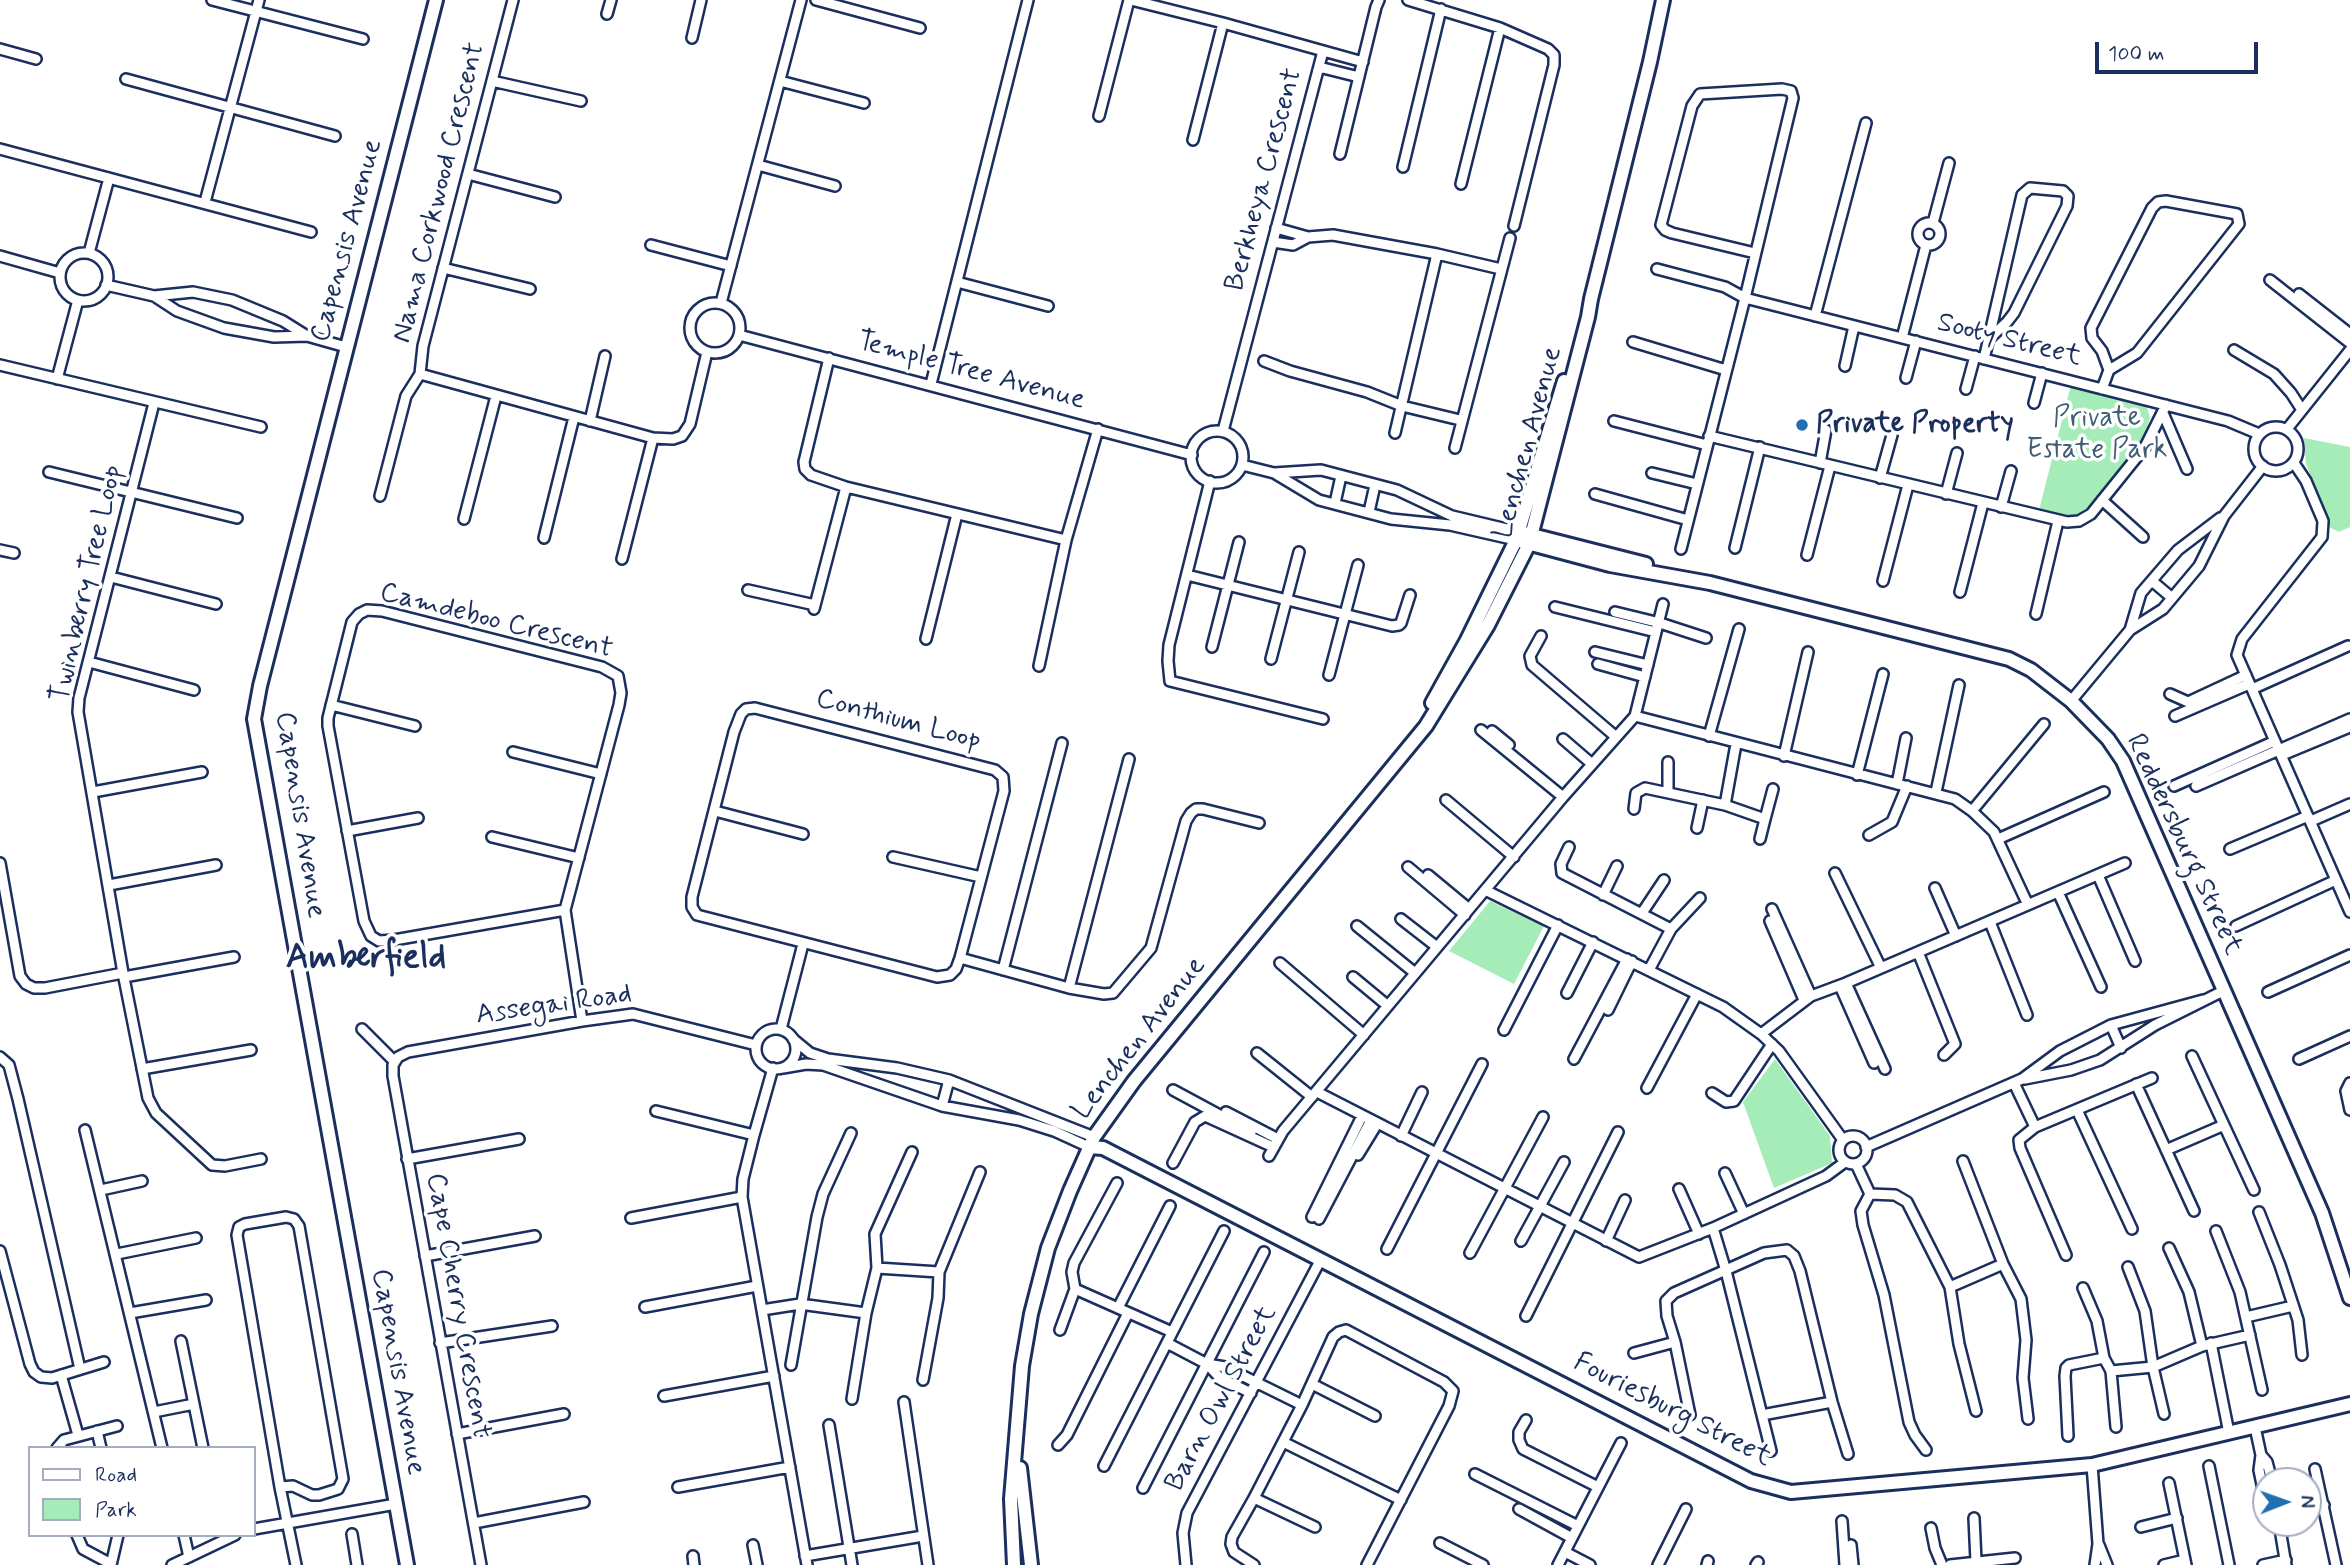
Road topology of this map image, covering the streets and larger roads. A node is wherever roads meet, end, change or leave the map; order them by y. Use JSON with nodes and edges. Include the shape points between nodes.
{"nodes":[{"id":1,"x":212,"y":0,"type":"edge"},
{"id":2,"x":259,"y":0,"type":"edge"},
{"id":3,"x":436,"y":0,"type":"edge"},
{"id":4,"x":513,"y":0,"type":"edge"},
{"id":5,"x":611,"y":0,"type":"edge"},
{"id":6,"x":701,"y":0,"type":"edge"},
{"id":7,"x":801,"y":0,"type":"edge"},
{"id":8,"x":817,"y":0,"type":"edge"},
{"id":9,"x":1028,"y":0,"type":"edge"},
{"id":10,"x":1130,"y":0,"type":"edge"},
{"id":11,"x":1379,"y":0,"type":"edge"},
{"id":12,"x":1408,"y":0,"type":"edge"},
{"id":13,"x":1663,"y":0,"type":"edge"},
{"id":14,"x":1441,"y":9,"type":"junction"},
{"id":15,"x":256,"y":11,"type":"junction"},
{"id":16,"x":607,"y":14,"type":"dead end"},
{"id":17,"x":1223,"y":23,"type":"junction"},
{"id":18,"x":920,"y":28,"type":"dead end"},
{"id":19,"x":1500,"y":28,"type":"junction"},
{"id":20,"x":692,"y":38,"type":"dead end"},
{"id":21,"x":363,"y":39,"type":"dead end"},
{"id":22,"x":0,"y":49,"type":"edge"},
{"id":23,"x":1323,"y":51,"type":"junction"},
{"id":24,"x":36,"y":59,"type":"dead end"},
{"id":25,"x":1363,"y":62,"type":"junction"},
{"id":26,"x":1318,"y":67,"type":"junction"},
{"id":27,"x":1359,"y":78,"type":"junction"},
{"id":28,"x":126,"y":79,"type":"dead end"},
{"id":29,"x":492,"y":81,"type":"junction"},
{"id":30,"x":780,"y":81,"type":"junction"},
{"id":31,"x":581,"y":101,"type":"dead end"},
{"id":32,"x":864,"y":103,"type":"dead end"},
{"id":33,"x":231,"y":107,"type":"junction"},
{"id":34,"x":1099,"y":116,"type":"dead end"},
{"id":35,"x":1866,"y":122,"type":"dead end"},
{"id":36,"x":335,"y":136,"type":"dead end"},
{"id":37,"x":1193,"y":140,"type":"dead end"},
{"id":38,"x":0,"y":149,"type":"edge"},
{"id":39,"x":1340,"y":154,"type":"dead end"},
{"id":40,"x":1949,"y":163,"type":"dead end"},
{"id":41,"x":758,"y":165,"type":"junction"},
{"id":42,"x":1403,"y":167,"type":"dead end"},
{"id":43,"x":468,"y":174,"type":"junction"},
{"id":44,"x":109,"y":178,"type":"junction"},
{"id":45,"x":1461,"y":184,"type":"dead end"},
{"id":46,"x":835,"y":186,"type":"dead end"},
{"id":47,"x":555,"y":197,"type":"dead end"},
{"id":48,"x":205,"y":202,"type":"junction"},
{"id":49,"x":1933,"y":223,"type":"junction"},
{"id":50,"x":1514,"y":226,"type":"dead end"},
{"id":51,"x":1276,"y":228,"type":"junction"},
{"id":52,"x":311,"y":232,"type":"dead end"},
{"id":53,"x":1308,"y":237,"type":"junction"},
{"id":54,"x":1510,"y":237,"type":"dead end"},
{"id":55,"x":1273,"y":242,"type":"junction"},
{"id":56,"x":651,"y":244,"type":"dead end"},
{"id":57,"x":1926,"y":245,"type":"junction"},
{"id":58,"x":89,"y":253,"type":"junction"},
{"id":59,"x":1755,"y":253,"type":"junction"},
{"id":60,"x":1437,"y":254,"type":"junction"},
{"id":61,"x":0,"y":256,"type":"edge"},
{"id":62,"x":731,"y":266,"type":"junction"},
{"id":63,"x":443,"y":268,"type":"junction"},
{"id":64,"x":1501,"y":269,"type":"junction"},
{"id":65,"x":1657,"y":269,"type":"dead end"},
{"id":66,"x":60,"y":273,"type":"junction"},
{"id":67,"x":2270,"y":280,"type":"dead end"},
{"id":68,"x":957,"y":282,"type":"junction"},
{"id":69,"x":106,"y":285,"type":"junction"},
{"id":70,"x":530,"y":289,"type":"dead end"},
{"id":71,"x":2299,"y":294,"type":"dead end"},
{"id":72,"x":154,"y":296,"type":"junction"},
{"id":73,"x":1745,"y":298,"type":"junction"},
{"id":74,"x":78,"y":300,"type":"junction"},
{"id":75,"x":721,"y":303,"type":"junction"},
{"id":76,"x":1048,"y":306,"type":"dead end"},
{"id":77,"x":1815,"y":316,"type":"junction"},
{"id":78,"x":1854,"y":326,"type":"junction"},
{"id":79,"x":2350,"y":334,"type":"edge"},
{"id":80,"x":739,"y":335,"type":"junction"},
{"id":81,"x":307,"y":336,"type":"junction"},
{"id":82,"x":1902,"y":338,"type":"junction"},
{"id":83,"x":1990,"y":338,"type":"junction"},
{"id":84,"x":1916,"y":341,"type":"junction"},
{"id":85,"x":1633,"y":342,"type":"dead end"},
{"id":86,"x":2350,"y":343,"type":"edge"},
{"id":87,"x":346,"y":347,"type":"junction"},
{"id":88,"x":2234,"y":350,"type":"dead end"},
{"id":89,"x":2350,"y":350,"type":"edge"},
{"id":90,"x":707,"y":352,"type":"junction"},
{"id":91,"x":605,"y":356,"type":"dead end"},
{"id":92,"x":829,"y":358,"type":"junction"},
{"id":93,"x":1979,"y":358,"type":"junction"},
{"id":94,"x":1264,"y":361,"type":"dead end"},
{"id":95,"x":0,"y":365,"type":"edge"},
{"id":96,"x":1845,"y":366,"type":"dead end"},
{"id":97,"x":1727,"y":370,"type":"junction"},
{"id":98,"x":2109,"y":370,"type":"junction"},
{"id":99,"x":2042,"y":373,"type":"junction"},
{"id":100,"x":419,"y":374,"type":"junction"},
{"id":101,"x":1906,"y":378,"type":"dead end"},
{"id":102,"x":57,"y":379,"type":"junction"},
{"id":103,"x":931,"y":384,"type":"junction"},
{"id":104,"x":1966,"y":389,"type":"dead end"},
{"id":105,"x":2102,"y":389,"type":"junction"},
{"id":106,"x":496,"y":396,"type":"junction"},
{"id":107,"x":154,"y":403,"type":"junction"},
{"id":108,"x":2034,"y":403,"type":"dead end"},
{"id":109,"x":1402,"y":406,"type":"junction"},
{"id":110,"x":2164,"y":409,"type":"junction"},
{"id":111,"x":2302,"y":410,"type":"junction"},
{"id":112,"x":575,"y":417,"type":"junction"},
{"id":113,"x":1460,"y":420,"type":"junction"},
{"id":114,"x":590,"y":421,"type":"junction"},
{"id":115,"x":1614,"y":421,"type":"dead end"},
{"id":116,"x":261,"y":427,"type":"dead end"},
{"id":117,"x":1098,"y":429,"type":"junction"},
{"id":118,"x":2287,"y":429,"type":"junction"},
{"id":119,"x":1826,"y":430,"type":"dead end"},
{"id":120,"x":1223,"y":431,"type":"junction"},
{"id":121,"x":1395,"y":433,"type":"dead end"},
{"id":122,"x":2259,"y":434,"type":"junction"},
{"id":123,"x":1892,"y":435,"type":"dead end"},
{"id":124,"x":653,"y":438,"type":"junction"},
{"id":125,"x":1708,"y":441,"type":"junction"},
{"id":126,"x":1760,"y":447,"type":"junction"},
{"id":127,"x":1455,"y":448,"type":"dead end"},
{"id":128,"x":1957,"y":453,"type":"dead end"},
{"id":129,"x":1192,"y":455,"type":"junction"},
{"id":130,"x":2294,"y":463,"type":"junction"},
{"id":131,"x":1825,"y":464,"type":"junction"},
{"id":132,"x":1242,"y":465,"type":"junction"},
{"id":133,"x":2263,"y":466,"type":"junction"},
{"id":134,"x":2187,"y":470,"type":"dead end"},
{"id":135,"x":2011,"y":471,"type":"dead end"},
{"id":136,"x":49,"y":472,"type":"dead end"},
{"id":137,"x":1275,"y":473,"type":"junction"},
{"id":138,"x":1652,"y":473,"type":"dead end"},
{"id":139,"x":1341,"y":476,"type":"junction"},
{"id":140,"x":1880,"y":478,"type":"junction"},
{"id":141,"x":1210,"y":481,"type":"junction"},
{"id":142,"x":1697,"y":484,"type":"junction"},
{"id":143,"x":1375,"y":485,"type":"junction"},
{"id":144,"x":1908,"y":485,"type":"junction"},
{"id":145,"x":845,"y":487,"type":"junction"},
{"id":146,"x":131,"y":492,"type":"junction"},
{"id":147,"x":1595,"y":494,"type":"dead end"},
{"id":148,"x":1946,"y":494,"type":"junction"},
{"id":149,"x":380,"y":496,"type":"dead end"},
{"id":150,"x":2102,"y":500,"type":"junction"},
{"id":151,"x":1335,"y":503,"type":"junction"},
{"id":152,"x":1983,"y":503,"type":"junction"},
{"id":153,"x":2001,"y":508,"type":"junction"},
{"id":154,"x":1369,"y":512,"type":"junction"},
{"id":155,"x":957,"y":514,"type":"junction"},
{"id":156,"x":2224,"y":516,"type":"junction"},
{"id":157,"x":237,"y":518,"type":"dead end"},
{"id":158,"x":464,"y":519,"type":"dead end"},
{"id":159,"x":1688,"y":520,"type":"junction"},
{"id":160,"x":2058,"y":521,"type":"junction"},
{"id":161,"x":2143,"y":537,"type":"dead end"},
{"id":162,"x":544,"y":538,"type":"dead end"},
{"id":163,"x":1524,"y":538,"type":"junction"},
{"id":164,"x":1066,"y":540,"type":"junction"},
{"id":165,"x":1239,"y":542,"type":"dead end"},
{"id":166,"x":1735,"y":548,"type":"dead end"},
{"id":167,"x":1681,"y":549,"type":"dead end"},
{"id":168,"x":0,"y":550,"type":"edge"},
{"id":169,"x":1299,"y":552,"type":"dead end"},
{"id":170,"x":14,"y":553,"type":"dead end"},
{"id":171,"x":1807,"y":555,"type":"dead end"},
{"id":172,"x":622,"y":559,"type":"dead end"},
{"id":173,"x":1358,"y":565,"type":"dead end"},
{"id":174,"x":1187,"y":575,"type":"junction"},
{"id":175,"x":111,"y":577,"type":"junction"},
{"id":176,"x":1883,"y":581,"type":"dead end"},
{"id":177,"x":2152,"y":582,"type":"junction"},
{"id":178,"x":1228,"y":584,"type":"junction"},
{"id":179,"x":748,"y":590,"type":"dead end"},
{"id":180,"x":1960,"y":592,"type":"dead end"},
{"id":181,"x":1410,"y":595,"type":"dead end"},
{"id":182,"x":2171,"y":597,"type":"junction"},
{"id":183,"x":1287,"y":599,"type":"junction"},
{"id":184,"x":216,"y":604,"type":"dead end"},
{"id":185,"x":1663,"y":604,"type":"dead end"},
{"id":186,"x":1555,"y":607,"type":"dead end"},
{"id":187,"x":1615,"y":612,"type":"dead end"},
{"id":188,"x":1346,"y":614,"type":"junction"},
{"id":189,"x":2036,"y":614,"type":"dead end"},
{"id":190,"x":1658,"y":627,"type":"junction"},
{"id":191,"x":1739,"y":629,"type":"dead end"},
{"id":192,"x":2130,"y":630,"type":"junction"},
{"id":193,"x":1541,"y":636,"type":"dead end"},
{"id":194,"x":1706,"y":638,"type":"dead end"},
{"id":195,"x":926,"y":639,"type":"dead end"},
{"id":196,"x":2348,"y":646,"type":"dead end"},
{"id":197,"x":1212,"y":647,"type":"dead end"},
{"id":198,"x":1595,"y":652,"type":"dead end"},
{"id":199,"x":1808,"y":652,"type":"dead end"},
{"id":200,"x":1271,"y":659,"type":"dead end"},
{"id":201,"x":89,"y":662,"type":"junction"},
{"id":202,"x":1598,"y":664,"type":"dead end"},
{"id":203,"x":1648,"y":665,"type":"junction"},
{"id":204,"x":1039,"y":666,"type":"dead end"},
{"id":205,"x":1883,"y":674,"type":"dead end"},
{"id":206,"x":1329,"y":675,"type":"dead end"},
{"id":207,"x":1645,"y":677,"type":"junction"},
{"id":208,"x":2249,"y":683,"type":"junction"},
{"id":209,"x":1959,"y":685,"type":"dead end"},
{"id":210,"x":1551,"y":688,"type":"dead end"},
{"id":211,"x":194,"y":690,"type":"dead end"},
{"id":212,"x":2170,"y":694,"type":"dead end"},
{"id":213,"x":2071,"y":701,"type":"junction"},
{"id":214,"x":331,"y":705,"type":"junction"},
{"id":215,"x":1635,"y":716,"type":"junction"},
{"id":216,"x":2175,"y":716,"type":"dead end"},
{"id":217,"x":1324,"y":719,"type":"dead end"},
{"id":218,"x":2350,"y":719,"type":"edge"},
{"id":219,"x":2044,"y":724,"type":"dead end"},
{"id":220,"x":415,"y":726,"type":"dead end"},
{"id":221,"x":2350,"y":727,"type":"edge"},
{"id":222,"x":1481,"y":730,"type":"dead end"},
{"id":223,"x":1492,"y":731,"type":"dead end"},
{"id":224,"x":1709,"y":736,"type":"junction"},
{"id":225,"x":1614,"y":738,"type":"junction"},
{"id":226,"x":1906,"y":738,"type":"dead end"},
{"id":227,"x":1563,"y":739,"type":"dead end"},
{"id":228,"x":1062,"y":743,"type":"dead end"},
{"id":229,"x":1736,"y":744,"type":"junction"},
{"id":230,"x":2279,"y":749,"type":"junction"},
{"id":231,"x":513,"y":752,"type":"dead end"},
{"id":232,"x":1784,"y":756,"type":"junction"},
{"id":233,"x":1129,"y":760,"type":"dead end"},
{"id":234,"x":1668,"y":762,"type":"dead end"},
{"id":235,"x":1592,"y":764,"type":"junction"},
{"id":236,"x":202,"y":772,"type":"dead end"},
{"id":237,"x":601,"y":774,"type":"junction"},
{"id":238,"x":1857,"y":775,"type":"junction"},
{"id":239,"x":1902,"y":785,"type":"junction"},
{"id":240,"x":2174,"y":786,"type":"dead end"},
{"id":241,"x":2196,"y":786,"type":"dead end"},
{"id":242,"x":1773,"y":789,"type":"dead end"},
{"id":243,"x":93,"y":792,"type":"junction"},
{"id":244,"x":1668,"y":792,"type":"junction"},
{"id":245,"x":1936,"y":792,"type":"junction"},
{"id":246,"x":2104,"y":792,"type":"dead end"},
{"id":247,"x":1565,"y":795,"type":"junction"},
{"id":248,"x":1446,"y":800,"type":"dead end"},
{"id":249,"x":1703,"y":800,"type":"junction"},
{"id":250,"x":2350,"y":804,"type":"edge"},
{"id":251,"x":1725,"y":805,"type":"junction"},
{"id":252,"x":1634,"y":809,"type":"dead end"},
{"id":253,"x":715,"y":811,"type":"junction"},
{"id":254,"x":1972,"y":811,"type":"junction"},
{"id":255,"x":418,"y":818,"type":"dead end"},
{"id":256,"x":1765,"y":819,"type":"junction"},
{"id":257,"x":2309,"y":819,"type":"junction"},
{"id":258,"x":1259,"y":823,"type":"dead end"},
{"id":259,"x":1697,"y":828,"type":"dead end"},
{"id":260,"x":347,"y":831,"type":"junction"},
{"id":261,"x":803,"y":834,"type":"dead end"},
{"id":262,"x":1869,"y":835,"type":"dead end"},
{"id":263,"x":492,"y":837,"type":"dead end"},
{"id":264,"x":1760,"y":839,"type":"dead end"},
{"id":265,"x":1998,"y":839,"type":"junction"},
{"id":266,"x":1569,"y":847,"type":"dead end"},
{"id":267,"x":2230,"y":849,"type":"dead end"},
{"id":268,"x":893,"y":857,"type":"dead end"},
{"id":269,"x":1514,"y":857,"type":"junction"},
{"id":270,"x":579,"y":858,"type":"junction"},
{"id":271,"x":0,"y":863,"type":"edge"},
{"id":272,"x":2125,"y":863,"type":"dead end"},
{"id":273,"x":216,"y":865,"type":"dead end"},
{"id":274,"x":1617,"y":866,"type":"dead end"},
{"id":275,"x":1408,"y":867,"type":"dead end"},
{"id":276,"x":1835,"y":873,"type":"dead end"},
{"id":277,"x":1428,"y":875,"type":"dead end"},
{"id":278,"x":2098,"y":875,"type":"junction"},
{"id":279,"x":981,"y":877,"type":"junction"},
{"id":280,"x":1664,"y":880,"type":"dead end"},
{"id":281,"x":2336,"y":880,"type":"junction"},
{"id":282,"x":109,"y":885,"type":"junction"},
{"id":283,"x":1935,"y":888,"type":"dead end"},
{"id":284,"x":2346,"y":890,"type":"edge"},
{"id":285,"x":1487,"y":891,"type":"junction"},
{"id":286,"x":2058,"y":892,"type":"junction"},
{"id":287,"x":1603,"y":895,"type":"junction"},
{"id":288,"x":1700,"y":898,"type":"dead end"},
{"id":289,"x":2028,"y":905,"type":"junction"},
{"id":290,"x":1772,"y":909,"type":"dead end"},
{"id":291,"x":565,"y":910,"type":"junction"},
{"id":292,"x":4,"y":911,"type":"edge"},
{"id":293,"x":1467,"y":912,"type":"junction"},
{"id":294,"x":2350,"y":912,"type":"edge"},
{"id":295,"x":1642,"y":913,"type":"junction"},
{"id":296,"x":1401,"y":919,"type":"dead end"},
{"id":297,"x":1770,"y":920,"type":"dead end"},
{"id":298,"x":1990,"y":922,"type":"junction"},
{"id":299,"x":1558,"y":925,"type":"junction"},
{"id":300,"x":1356,"y":926,"type":"dead end"},
{"id":301,"x":2236,"y":926,"type":"dead end"},
{"id":302,"x":1671,"y":929,"type":"junction"},
{"id":303,"x":1956,"y":936,"type":"junction"},
{"id":304,"x":1593,"y":942,"type":"junction"},
{"id":305,"x":803,"y":944,"type":"junction"},
{"id":306,"x":1437,"y":947,"type":"junction"},
{"id":307,"x":1918,"y":952,"type":"junction"},
{"id":308,"x":2350,"y":955,"type":"edge"},
{"id":309,"x":234,"y":957,"type":"dead end"},
{"id":310,"x":960,"y":958,"type":"junction"},
{"id":311,"x":1629,"y":960,"type":"junction"},
{"id":312,"x":2135,"y":961,"type":"dead end"},
{"id":313,"x":1280,"y":963,"type":"dead end"},
{"id":314,"x":1881,"y":968,"type":"junction"},
{"id":315,"x":1003,"y":970,"type":"junction"},
{"id":316,"x":1649,"y":970,"type":"junction"},
{"id":317,"x":1415,"y":974,"type":"junction"},
{"id":318,"x":124,"y":975,"type":"junction"},
{"id":319,"x":1353,"y":976,"type":"dead end"},
{"id":320,"x":1843,"y":985,"type":"junction"},
{"id":321,"x":2101,"y":987,"type":"dead end"},
{"id":322,"x":1069,"y":988,"type":"junction"},
{"id":323,"x":2223,"y":990,"type":"junction"},
{"id":324,"x":2268,"y":992,"type":"dead end"},
{"id":325,"x":1567,"y":993,"type":"dead end"},
{"id":326,"x":1697,"y":994,"type":"junction"},
{"id":327,"x":1808,"y":998,"type":"junction"},
{"id":328,"x":2203,"y":1000,"type":"junction"},
{"id":329,"x":1388,"y":1006,"type":"junction"},
{"id":330,"x":1608,"y":1010,"type":"dead end"},
{"id":331,"x":2027,"y":1015,"type":"dead end"},
{"id":332,"x":582,"y":1020,"type":"junction"},
{"id":333,"x":2110,"y":1025,"type":"junction"},
{"id":334,"x":362,"y":1029,"type":"dead end"},
{"id":335,"x":781,"y":1029,"type":"junction"},
{"id":336,"x":1504,"y":1030,"type":"dead end"},
{"id":337,"x":1761,"y":1034,"type":"junction"},
{"id":338,"x":1364,"y":1035,"type":"junction"},
{"id":339,"x":2350,"y":1035,"type":"edge"},
{"id":340,"x":793,"y":1039,"type":"junction"},
{"id":341,"x":1772,"y":1044,"type":"junction"},
{"id":342,"x":756,"y":1045,"type":"junction"},
{"id":343,"x":2121,"y":1048,"type":"junction"},
{"id":344,"x":251,"y":1050,"type":"dead end"},
{"id":345,"x":1257,"y":1053,"type":"dead end"},
{"id":346,"x":1944,"y":1055,"type":"dead end"},
{"id":347,"x":2192,"y":1056,"type":"dead end"},
{"id":348,"x":0,"y":1057,"type":"edge"},
{"id":349,"x":397,"y":1059,"type":"junction"},
{"id":350,"x":1574,"y":1059,"type":"dead end"},
{"id":351,"x":2299,"y":1059,"type":"dead end"},
{"id":352,"x":1874,"y":1063,"type":"dead end"},
{"id":353,"x":1482,"y":1064,"type":"dead end"},
{"id":354,"x":778,"y":1068,"type":"junction"},
{"id":355,"x":142,"y":1069,"type":"junction"},
{"id":356,"x":1885,"y":1069,"type":"dead end"},
{"id":357,"x":2152,"y":1077,"type":"dead end"},
{"id":358,"x":949,"y":1080,"type":"junction"},
{"id":359,"x":2018,"y":1081,"type":"junction"},
{"id":360,"x":2350,"y":1083,"type":"edge"},
{"id":361,"x":2136,"y":1084,"type":"junction"},
{"id":362,"x":1647,"y":1088,"type":"dead end"},
{"id":363,"x":1172,"y":1090,"type":"dead end"},
{"id":364,"x":1422,"y":1092,"type":"dead end"},
{"id":365,"x":1712,"y":1093,"type":"dead end"},
{"id":366,"x":1315,"y":1095,"type":"junction"},
{"id":367,"x":1199,"y":1098,"type":"dead end"},
{"id":368,"x":942,"y":1106,"type":"junction"},
{"id":369,"x":2077,"y":1110,"type":"junction"},
{"id":370,"x":2350,"y":1110,"type":"edge"},
{"id":371,"x":656,"y":1111,"type":"dead end"},
{"id":372,"x":1543,"y":1117,"type":"dead end"},
{"id":373,"x":1370,"y":1120,"type":"junction"},
{"id":374,"x":2224,"y":1125,"type":"junction"},
{"id":375,"x":2035,"y":1128,"type":"junction"},
{"id":376,"x":85,"y":1130,"type":"dead end"},
{"id":377,"x":1618,"y":1132,"type":"dead end"},
{"id":378,"x":851,"y":1133,"type":"dead end"},
{"id":379,"x":754,"y":1135,"type":"junction"},
{"id":380,"x":1401,"y":1136,"type":"junction"},
{"id":381,"x":519,"y":1139,"type":"dead end"},
{"id":382,"x":1843,"y":1140,"type":"junction"},
{"id":383,"x":1091,"y":1142,"type":"junction"},
{"id":384,"x":1274,"y":1147,"type":"junction"},
{"id":385,"x":1866,"y":1147,"type":"junction"},
{"id":386,"x":2166,"y":1150,"type":"junction"},
{"id":387,"x":912,"y":1152,"type":"dead end"},
{"id":388,"x":1436,"y":1154,"type":"junction"},
{"id":389,"x":261,"y":1159,"type":"dead end"},
{"id":390,"x":407,"y":1159,"type":"junction"},
{"id":391,"x":1355,"y":1161,"type":"dead end"},
{"id":392,"x":1963,"y":1161,"type":"dead end"},
{"id":393,"x":1564,"y":1162,"type":"dead end"},
{"id":394,"x":1845,"y":1162,"type":"junction"},
{"id":395,"x":1173,"y":1163,"type":"dead end"},
{"id":396,"x":1856,"y":1164,"type":"junction"},
{"id":397,"x":980,"y":1172,"type":"dead end"},
{"id":398,"x":1725,"y":1173,"type":"dead end"},
{"id":399,"x":142,"y":1181,"type":"dead end"},
{"id":400,"x":1117,"y":1183,"type":"dead end"},
{"id":401,"x":1505,"y":1189,"type":"junction"},
{"id":402,"x":1679,"y":1189,"type":"dead end"},
{"id":403,"x":101,"y":1190,"type":"junction"},
{"id":404,"x":2254,"y":1190,"type":"dead end"},
{"id":405,"x":1870,"y":1194,"type":"junction"},
{"id":406,"x":742,"y":1197,"type":"junction"},
{"id":407,"x":1625,"y":1200,"type":"dead end"},
{"id":408,"x":1170,"y":1206,"type":"dead end"},
{"id":409,"x":1540,"y":1207,"type":"junction"},
{"id":410,"x":2194,"y":1211,"type":"dead end"},
{"id":411,"x":2259,"y":1212,"type":"dead end"},
{"id":412,"x":1744,"y":1214,"type":"junction"},
{"id":413,"x":631,"y":1218,"type":"dead end"},
{"id":414,"x":1315,"y":1218,"type":"dead end"},
{"id":415,"x":1573,"y":1224,"type":"junction"},
{"id":416,"x":1713,"y":1228,"type":"junction"},
{"id":417,"x":2132,"y":1229,"type":"dead end"},
{"id":418,"x":1224,"y":1231,"type":"dead end"},
{"id":419,"x":2216,"y":1231,"type":"dead end"},
{"id":420,"x":1699,"y":1234,"type":"junction"},
{"id":421,"x":536,"y":1236,"type":"dead end"},
{"id":422,"x":196,"y":1238,"type":"dead end"},
{"id":423,"x":1521,"y":1241,"type":"dead end"},
{"id":424,"x":1606,"y":1241,"type":"junction"},
{"id":425,"x":2169,"y":1248,"type":"dead end"},
{"id":426,"x":1387,"y":1249,"type":"dead end"},
{"id":427,"x":0,"y":1251,"type":"edge"},
{"id":428,"x":1264,"y":1252,"type":"dead end"},
{"id":429,"x":1471,"y":1253,"type":"dead end"},
{"id":430,"x":117,"y":1254,"type":"junction"},
{"id":431,"x":2066,"y":1255,"type":"dead end"},
{"id":432,"x":425,"y":1256,"type":"junction"},
{"id":433,"x":1321,"y":1259,"type":"junction"},
{"id":434,"x":2003,"y":1264,"type":"junction"},
{"id":435,"x":877,"y":1268,"type":"junction"},
{"id":436,"x":2128,"y":1268,"type":"dead end"},
{"id":437,"x":1726,"y":1270,"type":"junction"},
{"id":438,"x":939,"y":1272,"type":"junction"},
{"id":439,"x":757,"y":1286,"type":"junction"},
{"id":440,"x":1950,"y":1287,"type":"junction"},
{"id":441,"x":2083,"y":1288,"type":"dead end"},
{"id":442,"x":1075,"y":1289,"type":"junction"},
{"id":443,"x":2350,"y":1298,"type":"edge"},
{"id":444,"x":206,"y":1300,"type":"dead end"},
{"id":445,"x":800,"y":1304,"type":"junction"},
{"id":446,"x":2293,"y":1306,"type":"junction"},
{"id":447,"x":646,"y":1307,"type":"dead end"},
{"id":448,"x":1118,"y":1308,"type":"junction"},
{"id":449,"x":761,"y":1310,"type":"junction"},
{"id":450,"x":130,"y":1313,"type":"junction"},
{"id":451,"x":866,"y":1313,"type":"junction"},
{"id":452,"x":1128,"y":1313,"type":"junction"},
{"id":453,"x":1526,"y":1316,"type":"dead end"},
{"id":454,"x":2246,"y":1317,"type":"junction"},
{"id":455,"x":552,"y":1326,"type":"dead end"},
{"id":456,"x":1060,"y":1330,"type":"dead end"},
{"id":457,"x":1172,"y":1332,"type":"junction"},
{"id":458,"x":2250,"y":1335,"type":"junction"},
{"id":459,"x":181,"y":1341,"type":"dead end"},
{"id":460,"x":1675,"y":1342,"type":"junction"},
{"id":461,"x":440,"y":1343,"type":"junction"},
{"id":462,"x":1167,"y":1343,"type":"junction"},
{"id":463,"x":2206,"y":1345,"type":"junction"},
{"id":464,"x":1634,"y":1353,"type":"dead end"},
{"id":465,"x":2302,"y":1355,"type":"dead end"},
{"id":466,"x":2104,"y":1359,"type":"junction"},
{"id":467,"x":104,"y":1362,"type":"dead end"},
{"id":468,"x":1207,"y":1364,"type":"junction"},
{"id":469,"x":791,"y":1365,"type":"dead end"},
{"id":470,"x":2153,"y":1367,"type":"junction"},
{"id":471,"x":80,"y":1369,"type":"junction"},
{"id":472,"x":2111,"y":1371,"type":"junction"},
{"id":473,"x":61,"y":1375,"type":"junction"},
{"id":474,"x":774,"y":1376,"type":"junction"},
{"id":475,"x":923,"y":1380,"type":"dead end"},
{"id":476,"x":1257,"y":1382,"type":"junction"},
{"id":477,"x":1312,"y":1384,"type":"junction"},
{"id":478,"x":2262,"y":1390,"type":"dead end"},
{"id":479,"x":1251,"y":1393,"type":"junction"},
{"id":480,"x":664,"y":1396,"type":"dead end"},
{"id":481,"x":852,"y":1399,"type":"dead end"},
{"id":482,"x":904,"y":1402,"type":"dead end"},
{"id":483,"x":1832,"y":1402,"type":"junction"},
{"id":484,"x":194,"y":1404,"type":"junction"},
{"id":485,"x":2350,"y":1404,"type":"edge"},
{"id":486,"x":1302,"y":1405,"type":"junction"},
{"id":487,"x":1976,"y":1411,"type":"dead end"},
{"id":488,"x":154,"y":1412,"type":"junction"},
{"id":489,"x":564,"y":1414,"type":"dead end"},
{"id":490,"x":2164,"y":1414,"type":"dead end"},
{"id":491,"x":1690,"y":1415,"type":"dead end"},
{"id":492,"x":1762,"y":1415,"type":"junction"},
{"id":493,"x":1375,"y":1416,"type":"dead end"},
{"id":494,"x":2028,"y":1419,"type":"dead end"},
{"id":495,"x":1526,"y":1420,"type":"dead end"},
{"id":496,"x":829,"y":1425,"type":"dead end"},
{"id":497,"x":117,"y":1426,"type":"dead end"},
{"id":498,"x":1017,"y":1426,"type":"junction"},
{"id":499,"x":2116,"y":1427,"type":"dead end"},
{"id":500,"x":2255,"y":1427,"type":"junction"},
{"id":501,"x":97,"y":1431,"type":"junction"},
{"id":502,"x":2229,"y":1433,"type":"junction"},
{"id":503,"x":457,"y":1434,"type":"junction"},
{"id":504,"x":78,"y":1435,"type":"junction"},
{"id":505,"x":2068,"y":1436,"type":"dead end"},
{"id":506,"x":1283,"y":1442,"type":"junction"},
{"id":507,"x":1621,"y":1443,"type":"dead end"},
{"id":508,"x":1058,"y":1445,"type":"dead end"},
{"id":509,"x":58,"y":1446,"type":"edge"},
{"id":510,"x":101,"y":1446,"type":"edge"},
{"id":511,"x":162,"y":1446,"type":"edge"},
{"id":512,"x":203,"y":1446,"type":"edge"},
{"id":513,"x":1926,"y":1450,"type":"dead end"},
{"id":514,"x":1771,"y":1451,"type":"dead end"},
{"id":515,"x":1848,"y":1454,"type":"dead end"},
{"id":516,"x":2262,"y":1455,"type":"junction"},
{"id":517,"x":2092,"y":1465,"type":"junction"},
{"id":518,"x":1104,"y":1466,"type":"dead end"},
{"id":519,"x":2209,"y":1466,"type":"dead end"},
{"id":520,"x":790,"y":1467,"type":"junction"},
{"id":521,"x":2258,"y":1467,"type":"edge"},
{"id":522,"x":2269,"y":1467,"type":"edge"},
{"id":523,"x":1475,"y":1474,"type":"dead end"},
{"id":524,"x":2169,"y":1483,"type":"dead end"},
{"id":525,"x":281,"y":1487,"type":"junction"},
{"id":526,"x":678,"y":1487,"type":"dead end"},
{"id":527,"x":1598,"y":1487,"type":"junction"},
{"id":528,"x":1143,"y":1488,"type":"dead end"},
{"id":529,"x":2322,"y":1494,"type":"edge"},
{"id":530,"x":1254,"y":1498,"type":"junction"},
{"id":531,"x":1401,"y":1500,"type":"junction"},
{"id":532,"x":584,"y":1502,"type":"dead end"},
{"id":533,"x":396,"y":1504,"type":"junction"},
{"id":534,"x":2325,"y":1505,"type":"junction"},
{"id":535,"x":2322,"y":1506,"type":"edge"},
{"id":536,"x":1686,"y":1509,"type":"dead end"},
{"id":537,"x":1519,"y":1510,"type":"dead end"},
{"id":538,"x":1974,"y":1518,"type":"dead end"},
{"id":539,"x":2177,"y":1518,"type":"junction"},
{"id":540,"x":1842,"y":1521,"type":"dead end"},
{"id":541,"x":288,"y":1522,"type":"junction"},
{"id":542,"x":474,"y":1522,"type":"junction"},
{"id":543,"x":1578,"y":1526,"type":"junction"},
{"id":544,"x":1315,"y":1527,"type":"dead end"},
{"id":545,"x":2140,"y":1527,"type":"dead end"},
{"id":546,"x":1931,"y":1528,"type":"dead end"},
{"id":547,"x":256,"y":1529,"type":"edge"},
{"id":548,"x":352,"y":1534,"type":"dead end"},
{"id":549,"x":923,"y":1536,"type":"junction"},
{"id":550,"x":77,"y":1537,"type":"edge"},
{"id":551,"x":118,"y":1537,"type":"edge"},
{"id":552,"x":184,"y":1537,"type":"edge"},
{"id":553,"x":230,"y":1537,"type":"edge"},
{"id":554,"x":2280,"y":1537,"type":"edge"},
{"id":555,"x":1572,"y":1538,"type":"junction"},
{"id":556,"x":1440,"y":1543,"type":"dead end"},
{"id":557,"x":2098,"y":1544,"type":"junction"},
{"id":558,"x":753,"y":1545,"type":"dead end"},
{"id":559,"x":1851,"y":1545,"type":"dead end"},
{"id":560,"x":850,"y":1548,"type":"junction"},
{"id":561,"x":1564,"y":1552,"type":"junction"},
{"id":562,"x":189,"y":1557,"type":"junction"},
{"id":563,"x":2015,"y":1558,"type":"dead end"},
{"id":564,"x":806,"y":1560,"type":"edge"},
{"id":565,"x":1976,"y":1561,"type":"junction"},
{"id":566,"x":2186,"y":1563,"type":"edge"},
{"id":567,"x":2286,"y":1563,"type":"edge"},
{"id":568,"x":111,"y":1564,"type":"edge"},
{"id":569,"x":172,"y":1565,"type":"edge"},
{"id":570,"x":296,"y":1565,"type":"edge"},
{"id":571,"x":357,"y":1565,"type":"edge"},
{"id":572,"x":407,"y":1565,"type":"edge"},
{"id":573,"x":481,"y":1565,"type":"edge"},
{"id":574,"x":757,"y":1565,"type":"edge"},
{"id":575,"x":852,"y":1565,"type":"edge"},
{"id":576,"x":928,"y":1565,"type":"edge"},
{"id":577,"x":1014,"y":1565,"type":"edge"},
{"id":578,"x":1031,"y":1565,"type":"edge"},
{"id":579,"x":1186,"y":1565,"type":"edge"},
{"id":580,"x":1254,"y":1565,"type":"edge"},
{"id":581,"x":1367,"y":1565,"type":"edge"},
{"id":582,"x":1483,"y":1565,"type":"edge"},
{"id":583,"x":1558,"y":1565,"type":"edge"},
{"id":584,"x":1590,"y":1565,"type":"edge"},
{"id":585,"x":1658,"y":1565,"type":"edge"},
{"id":586,"x":1845,"y":1565,"type":"edge"},
{"id":587,"x":1853,"y":1565,"type":"edge"},
{"id":588,"x":1942,"y":1565,"type":"edge"},
{"id":589,"x":1950,"y":1565,"type":"edge"},
{"id":590,"x":2095,"y":1565,"type":"edge"},
{"id":591,"x":2107,"y":1565,"type":"edge"},
{"id":592,"x":2164,"y":1565,"type":"edge"},
{"id":593,"x":2229,"y":1565,"type":"edge"},
{"id":594,"x":2263,"y":1565,"type":"edge"},
{"id":595,"x":2336,"y":1565,"type":"edge"}],
"edges":[{"from":1,"to":15,"type":"street"},
{"from":2,"to":15,"type":"street"},
{"from":3,"to":87,"type":"street","name":"Capensis Avenue"},
{"from":4,"to":29,"type":"street","name":"Nama Corkwood Crescent"},
{"from":5,"to":16,"type":"street"},
{"from":6,"to":20,"type":"street"},
{"from":7,"to":30,"type":"street"},
{"from":8,"to":18,"type":"street"},
{"from":9,"to":68,"type":"street"},
{"from":10,"to":17,"type":"street","name":"Berkheya Crescent"},
{"from":10,"to":34,"type":"street"},
{"from":11,"to":25,"type":"street"},
{"from":12,"to":14,"type":"street"},
{"from":13,"to":163,"type":"street","name":"Lenchen Avenue","via":[[1588,317]]},
{"from":14,"to":19,"type":"street"},
{"from":14,"to":42,"type":"street"},
{"from":15,"to":21,"type":"street"},
{"from":15,"to":33,"type":"street"},
{"from":17,"to":23,"type":"street","name":"Berkheya Crescent"},
{"from":17,"to":37,"type":"street"},
{"from":19,"to":45,"type":"street"},
{"from":19,"to":50,"type":"street","via":[[1548,49],[1555,59]]},
{"from":22,"to":24,"type":"street"},
{"from":23,"to":25,"type":"street"},
{"from":23,"to":26,"type":"street","name":"Berkheya Crescent"},
{"from":25,"to":27,"type":"street"},
{"from":26,"to":27,"type":"street"},
{"from":26,"to":51,"type":"street","name":"Berkheya Crescent"},
{"from":27,"to":39,"type":"street"},
{"from":28,"to":33,"type":"street"},
{"from":29,"to":31,"type":"street"},
{"from":29,"to":43,"type":"street","name":"Nama Corkwood Crescent"},
{"from":30,"to":32,"type":"street"},
{"from":30,"to":41,"type":"street"},
{"from":33,"to":36,"type":"street"},
{"from":33,"to":48,"type":"street"},
{"from":35,"to":77,"type":"street"},
{"from":38,"to":44,"type":"street"},
{"from":40,"to":49,"type":"street"},
{"from":41,"to":46,"type":"street"},
{"from":41,"to":62,"type":"street"},
{"from":43,"to":47,"type":"street"},
{"from":43,"to":63,"type":"street","name":"Nama Corkwood Crescent"},
{"from":44,"to":48,"type":"street"},
{"from":44,"to":58,"type":"street"},
{"from":48,"to":52,"type":"street"},
{"from":49,"to":57,"type":"street","via":[[1941,232],[1939,240]]},
{"from":49,"to":57,"type":"street","via":[[1919,229],[1918,237]]},
{"from":51,"to":53,"type":"street"},
{"from":51,"to":55,"type":"street","name":"Berkheya Crescent"},
{"from":53,"to":55,"type":"street","via":[[1293,245]]},
{"from":53,"to":60,"type":"street","via":[[1333,235]]},
{"from":54,"to":64,"type":"street"},
{"from":55,"to":120,"type":"street","name":"Berkheya Crescent"},
{"from":56,"to":62,"type":"street"},
{"from":57,"to":82,"type":"street"},
{"from":58,"to":66,"type":"street","via":[[70,257]]},
{"from":58,"to":69,"type":"street","via":[[105,265]]},
{"from":59,"to":59,"type":"street","via":[[1793,94],[1782,89],[1700,94],[1692,106],[1661,226],[1672,233]]},
{"from":59,"to":73,"type":"street"},
{"from":60,"to":64,"type":"street"},
{"from":60,"to":109,"type":"street"},
{"from":61,"to":66,"type":"street"},
{"from":62,"to":75,"type":"street"},
{"from":63,"to":70,"type":"street"},
{"from":63,"to":100,"type":"street","name":"Nama Corkwood Crescent"},
{"from":64,"to":113,"type":"street"},
{"from":65,"to":73,"type":"street","name":"Sooty Street","via":[[1725,287]]},
{"from":66,"to":74,"type":"street","via":[[66,293]]},
{"from":67,"to":86,"type":"street"},
{"from":68,"to":76,"type":"street"},
{"from":68,"to":103,"type":"street"},
{"from":69,"to":72,"type":"street"},
{"from":69,"to":74,"type":"street","via":[[95,298]]},
{"from":71,"to":79,"type":"street"},
{"from":72,"to":81,"type":"street","via":[[177,312],[216,326],[274,337]]},
{"from":72,"to":81,"type":"street","via":[[193,292],[232,300]]},
{"from":73,"to":77,"type":"street","name":"Sooty Street"},
{"from":73,"to":97,"type":"street"},
{"from":74,"to":102,"type":"street"},
{"from":75,"to":80,"type":"street","via":[[738,319]]},
{"from":75,"to":90,"type":"street","via":[[705,305],[692,317],[691,334]]},
{"from":77,"to":78,"type":"street","name":"Sooty Street"},
{"from":78,"to":82,"type":"street","name":"Sooty Street"},
{"from":78,"to":96,"type":"street"},
{"from":80,"to":90,"type":"street","via":[[723,352]]},
{"from":80,"to":92,"type":"street","name":"Temple Tree Avenue"},
{"from":81,"to":87,"type":"street"},
{"from":82,"to":84,"type":"street","name":"Sooty Street"},
{"from":83,"to":83,"type":"street","via":[[2022,195],[2030,188],[2063,191],[2069,199],[2014,313]]},
{"from":83,"to":93,"type":"street"},
{"from":84,"to":93,"type":"street","name":"Sooty Street"},
{"from":84,"to":101,"type":"street"},
{"from":85,"to":97,"type":"street"},
{"from":87,"to":533,"type":"street","name":"Capensis Avenue","via":[[254,719]]},
{"from":88,"to":111,"type":"street","via":[[2274,374]]},
{"from":89,"to":111,"type":"street"},
{"from":90,"to":124,"type":"street","name":"Nama Corkwood Crescent","via":[[686,432],[673,439]]},
{"from":91,"to":114,"type":"street"},
{"from":92,"to":103,"type":"street","name":"Temple Tree Avenue"},
{"from":92,"to":145,"type":"street","via":[[804,465],[811,475]]},
{"from":93,"to":99,"type":"street","name":"Sooty Street"},
{"from":93,"to":104,"type":"street"},
{"from":94,"to":109,"type":"street"},
{"from":95,"to":102,"type":"street"},
{"from":97,"to":125,"type":"street"},
{"from":98,"to":98,"type":"street","via":[[2091,328],[2152,208],[2166,201],[2237,214],[2239,224],[2137,353]]},
{"from":98,"to":105,"type":"street"},
{"from":99,"to":105,"type":"street","name":"Sooty Street"},
{"from":99,"to":108,"type":"street"},
{"from":100,"to":106,"type":"street","name":"Nama Corkwood Crescent"},
{"from":100,"to":149,"type":"street","via":[[406,396]]},
{"from":102,"to":107,"type":"street"},
{"from":103,"to":117,"type":"street","name":"Temple Tree Avenue"},
{"from":105,"to":110,"type":"street","name":"Sooty Street"},
{"from":106,"to":112,"type":"street","name":"Nama Corkwood Crescent"},
{"from":106,"to":158,"type":"street"},
{"from":107,"to":116,"type":"street"},
{"from":107,"to":146,"type":"street","name":"Twinberry Tree Loop"},
{"from":109,"to":113,"type":"street"},
{"from":109,"to":121,"type":"street"},
{"from":110,"to":122,"type":"street","name":"Sooty Street","via":[[2233,422]]},
{"from":110,"to":134,"type":"street"},
{"from":110,"to":150,"type":"street","via":[[2145,447]]},
{"from":111,"to":118,"type":"street"},
{"from":112,"to":114,"type":"street","name":"Nama Corkwood Crescent"},
{"from":112,"to":162,"type":"street"},
{"from":113,"to":127,"type":"street"},
{"from":114,"to":124,"type":"street","name":"Nama Corkwood Crescent"},
{"from":115,"to":125,"type":"street"},
{"from":117,"to":129,"type":"street","name":"Temple Tree Avenue"},
{"from":117,"to":164,"type":"street"},
{"from":118,"to":122,"type":"street","via":[[2272,426]]},
{"from":118,"to":130,"type":"street","via":[[2297,441]]},
{"from":119,"to":131,"type":"street"},
{"from":120,"to":129,"type":"street","via":[[1206,433]]},
{"from":120,"to":132,"type":"street","via":[[1241,447]]},
{"from":122,"to":133,"type":"street","via":[[2254,449]]},
{"from":123,"to":140,"type":"street"},
{"from":124,"to":172,"type":"street"},
{"from":125,"to":126,"type":"street"},
{"from":125,"to":142,"type":"street"},
{"from":126,"to":131,"type":"street"},
{"from":126,"to":166,"type":"street"},
{"from":128,"to":148,"type":"street"},
{"from":129,"to":141,"type":"street","via":[[1194,468]]},
{"from":130,"to":133,"type":"street","via":[[2281,471]]},
{"from":130,"to":208,"type":"street","via":[[2320,514],[2323,533],[2242,639],[2237,655]]},
{"from":131,"to":140,"type":"street"},
{"from":131,"to":171,"type":"street"},
{"from":132,"to":137,"type":"street"},
{"from":132,"to":141,"type":"street","via":[[1226,481]]},
{"from":133,"to":156,"type":"street"},
{"from":135,"to":153,"type":"street"},
{"from":136,"to":146,"type":"street"},
{"from":137,"to":139,"type":"street","via":[[1317,470]]},
{"from":137,"to":151,"type":"street","via":[[1313,498]]},
{"from":138,"to":142,"type":"street"},
{"from":139,"to":143,"type":"street"},
{"from":139,"to":151,"type":"street"},
{"from":140,"to":144,"type":"street"},
{"from":141,"to":174,"type":"street"},
{"from":142,"to":159,"type":"street"},
{"from":143,"to":154,"type":"street"},
{"from":143,"to":163,"type":"street"},
{"from":144,"to":148,"type":"street"},
{"from":144,"to":176,"type":"street"},
{"from":145,"to":155,"type":"street"},
{"from":145,"to":179,"type":"street","via":[[815,607]]},
{"from":146,"to":157,"type":"street"},
{"from":146,"to":175,"type":"street","name":"Twinberry Tree Loop"},
{"from":147,"to":159,"type":"street"},
{"from":148,"to":152,"type":"street"},
{"from":150,"to":160,"type":"street","via":[[2085,518]]},
{"from":150,"to":161,"type":"street"},
{"from":151,"to":154,"type":"street"},
{"from":152,"to":153,"type":"street"},
{"from":152,"to":180,"type":"street"},
{"from":153,"to":160,"type":"street"},
{"from":154,"to":163,"type":"street"},
{"from":155,"to":164,"type":"street"},
{"from":155,"to":195,"type":"street"},
{"from":156,"to":177,"type":"street","via":[[2178,550]]},
{"from":156,"to":182,"type":"street","via":[[2203,560]]},
{"from":159,"to":167,"type":"street"},
{"from":160,"to":189,"type":"street"},
{"from":163,"to":213,"type":"street","name":"Reddersburg Street","via":[[1610,565],[1710,583],[2009,659]]},
{"from":163,"to":383,"type":"street","name":"Lenchen Avenue","via":[[1463,669],[1426,726],[1134,1081]]},
{"from":164,"to":204,"type":"street"},
{"from":165,"to":178,"type":"street"},
{"from":168,"to":170,"type":"street"},
{"from":169,"to":183,"type":"street"},
{"from":173,"to":188,"type":"street"},
{"from":174,"to":178,"type":"street"},
{"from":174,"to":217,"type":"street","via":[[1169,645],[1170,681]]},
{"from":175,"to":184,"type":"street"},
{"from":175,"to":201,"type":"street","name":"Twinberry Tree Loop"},
{"from":177,"to":182,"type":"street"},
{"from":177,"to":192,"type":"street","via":[[2141,593]]},
{"from":178,"to":183,"type":"street"},
{"from":178,"to":197,"type":"street"},
{"from":181,"to":188,"type":"street","via":[[1399,625]]},
{"from":182,"to":192,"type":"street","via":[[2163,609]]},
{"from":183,"to":188,"type":"street"},
{"from":183,"to":200,"type":"street"},
{"from":185,"to":190,"type":"street"},
{"from":186,"to":190,"type":"street"},
{"from":187,"to":190,"type":"street"},
{"from":188,"to":206,"type":"street"},
{"from":190,"to":194,"type":"street"},
{"from":190,"to":203,"type":"street"},
{"from":191,"to":224,"type":"street"},
{"from":192,"to":213,"type":"street"},
{"from":193,"to":225,"type":"street","via":[[1530,656],[1532,665]]},
{"from":196,"to":208,"type":"street"},
{"from":198,"to":203,"type":"street"},
{"from":199,"to":232,"type":"street"},
{"from":201,"to":211,"type":"street"},
{"from":201,"to":243,"type":"street","name":"Twinberry Tree Loop","via":[[78,704]]},
{"from":202,"to":207,"type":"street"},
{"from":203,"to":207,"type":"street"},
{"from":205,"to":238,"type":"street"},
{"from":207,"to":215,"type":"street"},
{"from":208,"to":212,"type":"street","via":[[2188,702]]},
{"from":208,"to":216,"type":"street"},
{"from":208,"to":230,"type":"street"},
{"from":209,"to":245,"type":"street"},
{"from":210,"to":225,"type":"street"},
{"from":213,"to":323,"type":"street","name":"Reddersburg Street","via":[[2123,761]]},
{"from":214,"to":220,"type":"street"},
{"from":214,"to":237,"type":"street","name":"Camdeboo Crescent","via":[[352,622],[363,611],[382,611],[612,671],[621,682],[621,693]]},
{"from":214,"to":260,"type":"street","name":"Camdeboo Crescent","via":[[328,726]]},
{"from":215,"to":224,"type":"street"},
{"from":215,"to":225,"type":"street"},
{"from":218,"to":230,"type":"street"},
{"from":219,"to":254,"type":"street"},
{"from":221,"to":230,"type":"street"},
{"from":222,"to":247,"type":"street"},
{"from":223,"to":247,"type":"street"},
{"from":224,"to":229,"type":"street"},
{"from":225,"to":235,"type":"street"},
{"from":226,"to":239,"type":"street"},
{"from":227,"to":235,"type":"street"},
{"from":228,"to":315,"type":"street"},
{"from":229,"to":232,"type":"street"},
{"from":229,"to":251,"type":"street"},
{"from":230,"to":240,"type":"street"},
{"from":230,"to":241,"type":"street"},
{"from":230,"to":257,"type":"street"},
{"from":231,"to":237,"type":"street"},
{"from":232,"to":238,"type":"street"},
{"from":233,"to":322,"type":"street"},
{"from":234,"to":244,"type":"street"},
{"from":235,"to":247,"type":"street"},
{"from":236,"to":243,"type":"street"},
{"from":237,"to":270,"type":"street","name":"Camdeboo Crescent"},
{"from":238,"to":239,"type":"street"},
{"from":239,"to":245,"type":"street"},
{"from":239,"to":262,"type":"street","via":[[1892,822]]},
{"from":242,"to":256,"type":"street"},
{"from":243,"to":282,"type":"street","name":"Twinberry Tree Loop"},
{"from":244,"to":249,"type":"street"},
{"from":244,"to":252,"type":"street","via":[[1639,790]]},
{"from":245,"to":254,"type":"street"},
{"from":246,"to":265,"type":"street"},
{"from":247,"to":269,"type":"street"},
{"from":248,"to":269,"type":"street"},
{"from":249,"to":251,"type":"street"},
{"from":249,"to":259,"type":"street"},
{"from":250,"to":257,"type":"street"},
{"from":251,"to":256,"type":"street"},
{"from":253,"to":261,"type":"street"},
{"from":253,"to":279,"type":"street","name":"Conthium Loop","via":[[738,719],[746,709],[762,708],[998,772],[1004,787]]},
{"from":253,"to":305,"type":"street","name":"Conthium Loop","via":[[692,897],[694,911],[701,917]]},
{"from":254,"to":265,"type":"street"},
{"from":255,"to":260,"type":"street"},
{"from":256,"to":264,"type":"street"},
{"from":257,"to":267,"type":"street"},
{"from":257,"to":281,"type":"street"},
{"from":258,"to":322,"type":"street","via":[[1193,810],[1148,953],[1113,993]]},
{"from":260,"to":291,"type":"street","name":"Camdeboo Crescent","via":[[364,921],[375,939],[394,940]]},
{"from":263,"to":270,"type":"street"},
{"from":265,"to":289,"type":"street"},
{"from":266,"to":287,"type":"street","via":[[1562,873]]},
{"from":268,"to":279,"type":"street"},
{"from":269,"to":285,"type":"street"},
{"from":270,"to":291,"type":"street","name":"Camdeboo Crescent"},
{"from":271,"to":292,"type":"street"},
{"from":272,"to":278,"type":"street"},
{"from":273,"to":282,"type":"street"},
{"from":274,"to":287,"type":"street"},
{"from":275,"to":293,"type":"street"},
{"from":276,"to":314,"type":"street"},
{"from":277,"to":293,"type":"street"},
{"from":278,"to":286,"type":"street"},
{"from":278,"to":312,"type":"street"},
{"from":279,"to":310,"type":"street","name":"Conthium Loop"},
{"from":280,"to":295,"type":"street"},
{"from":281,"to":284,"type":"street"},
{"from":281,"to":301,"type":"street"},
{"from":282,"to":318,"type":"street","name":"Twinberry Tree Loop"},
{"from":283,"to":303,"type":"street"},
{"from":284,"to":294,"type":"street"},
{"from":285,"to":293,"type":"street"},
{"from":285,"to":299,"type":"street"},
{"from":286,"to":289,"type":"street"},
{"from":286,"to":321,"type":"street"},
{"from":287,"to":295,"type":"street"},
{"from":288,"to":302,"type":"street"},
{"from":289,"to":298,"type":"street"},
{"from":290,"to":327,"type":"street"},
{"from":291,"to":332,"type":"street","name":"Camdeboo Crescent"},
{"from":292,"to":318,"type":"street","via":[[20,976],[30,987]]},
{"from":293,"to":306,"type":"street"},
{"from":295,"to":302,"type":"street"},
{"from":296,"to":306,"type":"street"},
{"from":297,"to":327,"type":"street"},
{"from":298,"to":303,"type":"street"},
{"from":298,"to":331,"type":"street"},
{"from":299,"to":304,"type":"street"},
{"from":299,"to":336,"type":"street"},
{"from":300,"to":317,"type":"street"},
{"from":302,"to":316,"type":"street"},
{"from":303,"to":307,"type":"street"},
{"from":304,"to":311,"type":"street"},
{"from":304,"to":325,"type":"street"},
{"from":305,"to":310,"type":"street","name":"Conthium Loop","via":[[937,977],[953,974]]},
{"from":305,"to":335,"type":"street"},
{"from":306,"to":317,"type":"street"},
{"from":307,"to":314,"type":"street"},
{"from":307,"to":346,"type":"street","via":[[1955,1044]]},
{"from":308,"to":324,"type":"street"},
{"from":309,"to":318,"type":"street"},
{"from":310,"to":315,"type":"street"},
{"from":311,"to":316,"type":"street"},
{"from":311,"to":330,"type":"street"},
{"from":311,"to":350,"type":"street"},
{"from":313,"to":338,"type":"street"},
{"from":314,"to":320,"type":"street"},
{"from":315,"to":322,"type":"street"},
{"from":316,"to":326,"type":"street"},
{"from":317,"to":329,"type":"street"},
{"from":318,"to":355,"type":"street","name":"Twinberry Tree Loop"},
{"from":319,"to":329,"type":"street"},
{"from":320,"to":327,"type":"street"},
{"from":320,"to":352,"type":"street"},
{"from":320,"to":356,"type":"street"},
{"from":323,"to":328,"type":"street"},
{"from":323,"to":443,"type":"street","name":"Reddersburg Street","via":[[2322,1213]]},
{"from":326,"to":337,"type":"street"},
{"from":326,"to":362,"type":"street"},
{"from":327,"to":337,"type":"street"},
{"from":328,"to":333,"type":"street"},
{"from":328,"to":343,"type":"street"},
{"from":329,"to":338,"type":"street"},
{"from":332,"to":342,"type":"street","name":"Assegai Road","via":[[643,1015]]},
{"from":332,"to":349,"type":"street","name":"Assegai Road","via":[[408,1052]]},
{"from":333,"to":343,"type":"street"},
{"from":333,"to":359,"type":"street","via":[[2060,1051]]},
{"from":334,"to":349,"type":"street"},
{"from":335,"to":340,"type":"street"},
{"from":335,"to":342,"type":"street","via":[[768,1030]]},
{"from":337,"to":341,"type":"street"},
{"from":338,"to":366,"type":"street"},
{"from":339,"to":351,"type":"street"},
{"from":340,"to":354,"type":"street","via":[[793,1059]]},
{"from":340,"to":358,"type":"street","via":[[810,1053],[828,1059]]},
{"from":341,"to":365,"type":"street","via":[[1734,1101]]},
{"from":341,"to":382,"type":"street"},
{"from":342,"to":354,"type":"street","via":[[759,1060]]},
{"from":343,"to":359,"type":"street","via":[[2071,1070]]},
{"from":344,"to":355,"type":"street"},
{"from":345,"to":366,"type":"street"},
{"from":347,"to":374,"type":"street"},
{"from":348,"to":471,"type":"street","via":[[9,1065],[15,1087]]},
{"from":349,"to":390,"type":"street","name":"Cape Cherry Crescent","via":[[393,1076]]},
{"from":353,"to":388,"type":"street"},
{"from":354,"to":368,"type":"street","via":[[824,1065]]},
{"from":354,"to":379,"type":"street"},
{"from":355,"to":389,"type":"street","name":"Twinberry Tree Loop","via":[[156,1113],[207,1162],[225,1166]]},
{"from":357,"to":361,"type":"street"},
{"from":358,"to":368,"type":"street"},
{"from":358,"to":383,"type":"street"},
{"from":359,"to":375,"type":"street"},
{"from":359,"to":385,"type":"street"},
{"from":360,"to":370,"type":"street","via":[[2346,1091]]},
{"from":361,"to":369,"type":"street"},
{"from":361,"to":386,"type":"street"},
{"from":363,"to":384,"type":"street"},
{"from":364,"to":380,"type":"street"},
{"from":366,"to":373,"type":"street"},
{"from":366,"to":384,"type":"street"},
{"from":367,"to":384,"type":"street"},
{"from":368,"to":383,"type":"street","via":[[1019,1120]]},
{"from":369,"to":375,"type":"street"},
{"from":369,"to":417,"type":"street"},
{"from":371,"to":379,"type":"street"},
{"from":372,"to":401,"type":"street"},
{"from":373,"to":380,"type":"street"},
{"from":373,"to":391,"type":"street"},
{"from":373,"to":414,"type":"street"},
{"from":374,"to":386,"type":"street"},
{"from":374,"to":404,"type":"street"},
{"from":375,"to":431,"type":"street","via":[[2020,1138],[2019,1145]]},
{"from":376,"to":403,"type":"street"},
{"from":377,"to":415,"type":"street"},
{"from":378,"to":445,"type":"street","via":[[823,1194]]},
{"from":379,"to":406,"type":"street"},
{"from":380,"to":388,"type":"street"},
{"from":381,"to":390,"type":"street"},
{"from":382,"to":385,"type":"street","via":[[1857,1137]]},
{"from":382,"to":394,"type":"street","via":[[1839,1151]]},
{"from":383,"to":433,"type":"street","name":"Fouriesburg Street"},
{"from":383,"to":498,"type":"street","name":"Lenchen Avenue","via":[[1048,1248],[1037,1289],[1022,1366]]},
{"from":384,"to":395,"type":"street","via":[[1205,1116],[1195,1122]]},
{"from":385,"to":396,"type":"street","via":[[1866,1156]]},
{"from":386,"to":410,"type":"street"},
{"from":387,"to":435,"type":"street","via":[[875,1234]]},
{"from":388,"to":401,"type":"street"},
{"from":388,"to":426,"type":"street"},
{"from":390,"to":432,"type":"street","name":"Cape Cherry Crescent"},
{"from":392,"to":434,"type":"street"},
{"from":393,"to":409,"type":"street"},
{"from":394,"to":396,"type":"street"},
{"from":394,"to":412,"type":"street","via":[[1826,1176]]},
{"from":396,"to":405,"type":"street"},
{"from":397,"to":438,"type":"street"},
{"from":398,"to":412,"type":"street"},
{"from":399,"to":403,"type":"street"},
{"from":400,"to":442,"type":"street","via":[[1076,1258],[1072,1272]]},
{"from":401,"to":409,"type":"street"},
{"from":401,"to":429,"type":"street"},
{"from":402,"to":420,"type":"street"},
{"from":403,"to":430,"type":"street"},
{"from":405,"to":440,"type":"street","via":[[1895,1195],[1907,1202]]},
{"from":405,"to":513,"type":"street","via":[[1861,1211],[1863,1225],[1884,1295],[1909,1422]]},
{"from":406,"to":413,"type":"street"},
{"from":406,"to":439,"type":"street"},
{"from":407,"to":424,"type":"street"},
{"from":408,"to":448,"type":"street"},
{"from":409,"to":415,"type":"street"},
{"from":409,"to":423,"type":"street"},
{"from":411,"to":446,"type":"street"},
{"from":412,"to":416,"type":"street"},
{"from":415,"to":424,"type":"street"},
{"from":415,"to":453,"type":"street"},
{"from":416,"to":420,"type":"street"},
{"from":416,"to":437,"type":"street"},
{"from":418,"to":457,"type":"street"},
{"from":419,"to":454,"type":"street"},
{"from":420,"to":424,"type":"street","via":[[1639,1257]]},
{"from":421,"to":432,"type":"street"},
{"from":422,"to":430,"type":"street"},
{"from":425,"to":463,"type":"street"},
{"from":427,"to":473,"type":"street","via":[[32,1369],[41,1377]]},
{"from":428,"to":468,"type":"street"},
{"from":430,"to":450,"type":"street"},
{"from":432,"to":461,"type":"street","name":"Cape Cherry Crescent"},
{"from":433,"to":476,"type":"street","name":"Barn Owl Street"},
{"from":433,"to":517,"type":"street","name":"Fouriesburg Street","via":[[1769,1488],[1816,1492]]},
{"from":434,"to":440,"type":"street"},
{"from":434,"to":494,"type":"street","via":[[2022,1303]]},
{"from":435,"to":438,"type":"street"},
{"from":435,"to":451,"type":"street"},
{"from":436,"to":470,"type":"street","via":[[2143,1304]]},
{"from":437,"to":460,"type":"street","via":[[1668,1298],[1666,1312]]},
{"from":437,"to":483,"type":"street","via":[[1777,1250],[1794,1256]]},
{"from":437,"to":492,"type":"street"},
{"from":438,"to":475,"type":"street"},
{"from":439,"to":447,"type":"street"},
{"from":439,"to":449,"type":"street"},
{"from":440,"to":487,"type":"street"},
{"from":441,"to":466,"type":"street","via":[[2097,1321]]},
{"from":442,"to":448,"type":"street"},
{"from":442,"to":456,"type":"street"},
{"from":444,"to":450,"type":"street"},
{"from":445,"to":449,"type":"street"},
{"from":445,"to":451,"type":"street"},
{"from":445,"to":469,"type":"street"},
{"from":446,"to":454,"type":"street"},
{"from":446,"to":465,"type":"street"},
{"from":448,"to":452,"type":"street"},
{"from":449,"to":474,"type":"street"},
{"from":450,"to":488,"type":"street"},
{"from":451,"to":481,"type":"street"},
{"from":452,"to":457,"type":"street"},
{"from":452,"to":508,"type":"street"},
{"from":454,"to":458,"type":"street"},
{"from":455,"to":461,"type":"street"},
{"from":457,"to":462,"type":"street"},
{"from":458,"to":463,"type":"street"},
{"from":458,"to":478,"type":"street"},
{"from":459,"to":484,"type":"street"},
{"from":460,"to":464,"type":"street"},
{"from":460,"to":491,"type":"street"},
{"from":461,"to":503,"type":"street","name":"Cape Cherry Crescent"},
{"from":462,"to":468,"type":"street"},
{"from":462,"to":518,"type":"street"},
{"from":463,"to":470,"type":"street"},
{"from":463,"to":502,"type":"street"},
{"from":466,"to":472,"type":"street"},
{"from":466,"to":505,"type":"street","via":[[2066,1368]]},
{"from":467,"to":471,"type":"street"},
{"from":468,"to":476,"type":"street"},
{"from":468,"to":479,"type":"street","via":[[1220,1378]]},
{"from":468,"to":528,"type":"street"},
{"from":470,"to":472,"type":"street"},
{"from":470,"to":490,"type":"street"},
{"from":471,"to":473,"type":"street"},
{"from":472,"to":499,"type":"street"},
{"from":473,"to":504,"type":"street"},
{"from":474,"to":480,"type":"street"},
{"from":474,"to":520,"type":"street"},
{"from":476,"to":479,"type":"street","name":"Barn Owl Street"},
{"from":476,"to":486,"type":"street"},
{"from":477,"to":486,"type":"street"},
{"from":477,"to":493,"type":"street"},
{"from":477,"to":531,"type":"street","via":[[1333,1337],[1346,1330],[1451,1387],[1449,1406]]},
{"from":479,"to":579,"type":"street","name":"Barn Owl Street","via":[[1187,1514],[1183,1533]]},
{"from":482,"to":549,"type":"street"},
{"from":483,"to":492,"type":"street"},
{"from":483,"to":515,"type":"street"},
{"from":484,"to":488,"type":"street"},
{"from":484,"to":512,"type":"street"},
{"from":485,"to":500,"type":"street","name":"Fouriesburg Street"},
{"from":486,"to":506,"type":"street"},
{"from":488,"to":511,"type":"street"},
{"from":489,"to":503,"type":"street"},
{"from":492,"to":514,"type":"street"},
{"from":495,"to":527,"type":"street","via":[[1518,1435],[1523,1448]]},
{"from":496,"to":560,"type":"street"},
{"from":497,"to":501,"type":"street"},
{"from":498,"to":577,"type":"street","name":"Lenchen Avenue","via":[[1011,1499]]},
{"from":498,"to":578,"type":"street","name":"Lenchen Avenue"},
{"from":500,"to":502,"type":"street","name":"Fouriesburg Street"},
{"from":500,"to":516,"type":"street"},
{"from":501,"to":504,"type":"street"},
{"from":501,"to":510,"type":"street"},
{"from":502,"to":517,"type":"street","name":"Fouriesburg Street"},
{"from":503,"to":542,"type":"street","name":"Cape Cherry Crescent"},
{"from":504,"to":509,"type":"street"},
{"from":506,"to":530,"type":"street"},
{"from":506,"to":531,"type":"street"},
{"from":507,"to":527,"type":"street"},
{"from":516,"to":521,"type":"street"},
{"from":516,"to":522,"type":"street"},
{"from":517,"to":557,"type":"street"},
{"from":519,"to":593,"type":"street"},
{"from":520,"to":526,"type":"street"},
{"from":520,"to":564,"type":"street"},
{"from":523,"to":543,"type":"street"},
{"from":524,"to":539,"type":"street"},
{"from":525,"to":525,"type":"street","via":[[237,1235],[245,1224],[286,1217],[299,1226],[343,1479],[338,1489],[319,1495]]},
{"from":525,"to":541,"type":"street"},
{"from":527,"to":543,"type":"street"},
{"from":529,"to":534,"type":"street"},
{"from":530,"to":544,"type":"street"},
{"from":530,"to":580,"type":"street","via":[[1230,1541],[1234,1552]]},
{"from":531,"to":581,"type":"street"},
{"from":532,"to":542,"type":"street"},
{"from":533,"to":541,"type":"street"},
{"from":533,"to":572,"type":"street","name":"Capensis Avenue"},
{"from":534,"to":535,"type":"street"},
{"from":534,"to":595,"type":"street"},
{"from":536,"to":585,"type":"street"},
{"from":537,"to":555,"type":"street"},
{"from":538,"to":565,"type":"street"},
{"from":539,"to":545,"type":"street"},
{"from":539,"to":566,"type":"street"},
{"from":540,"to":586,"type":"street"},
{"from":541,"to":547,"type":"street"},
{"from":541,"to":570,"type":"street"},
{"from":542,"to":573,"type":"street","name":"Cape Cherry Crescent"},
{"from":543,"to":555,"type":"street"},
{"from":546,"to":588,"type":"street"},
{"from":548,"to":571,"type":"street"},
{"from":549,"to":560,"type":"street"},
{"from":549,"to":576,"type":"street"},
{"from":550,"to":568,"type":"street","via":[[83,1549]]},
{"from":551,"to":568,"type":"street"},
{"from":552,"to":562,"type":"street"},
{"from":553,"to":562,"type":"street"},
{"from":554,"to":567,"type":"street"},
{"from":555,"to":561,"type":"street"},
{"from":556,"to":582,"type":"street"},
{"from":557,"to":590,"type":"street"},
{"from":557,"to":591,"type":"street"},
{"from":558,"to":574,"type":"street"},
{"from":559,"to":587,"type":"street"},
{"from":560,"to":564,"type":"street"},
{"from":560,"to":575,"type":"street"},
{"from":561,"to":583,"type":"street"},
{"from":561,"to":584,"type":"street"},
{"from":562,"to":569,"type":"street"},
{"from":563,"to":565,"type":"street"},
{"from":565,"to":589,"type":"street"},
{"from":566,"to":592,"type":"street"},
{"from":567,"to":594,"type":"street"}]}
